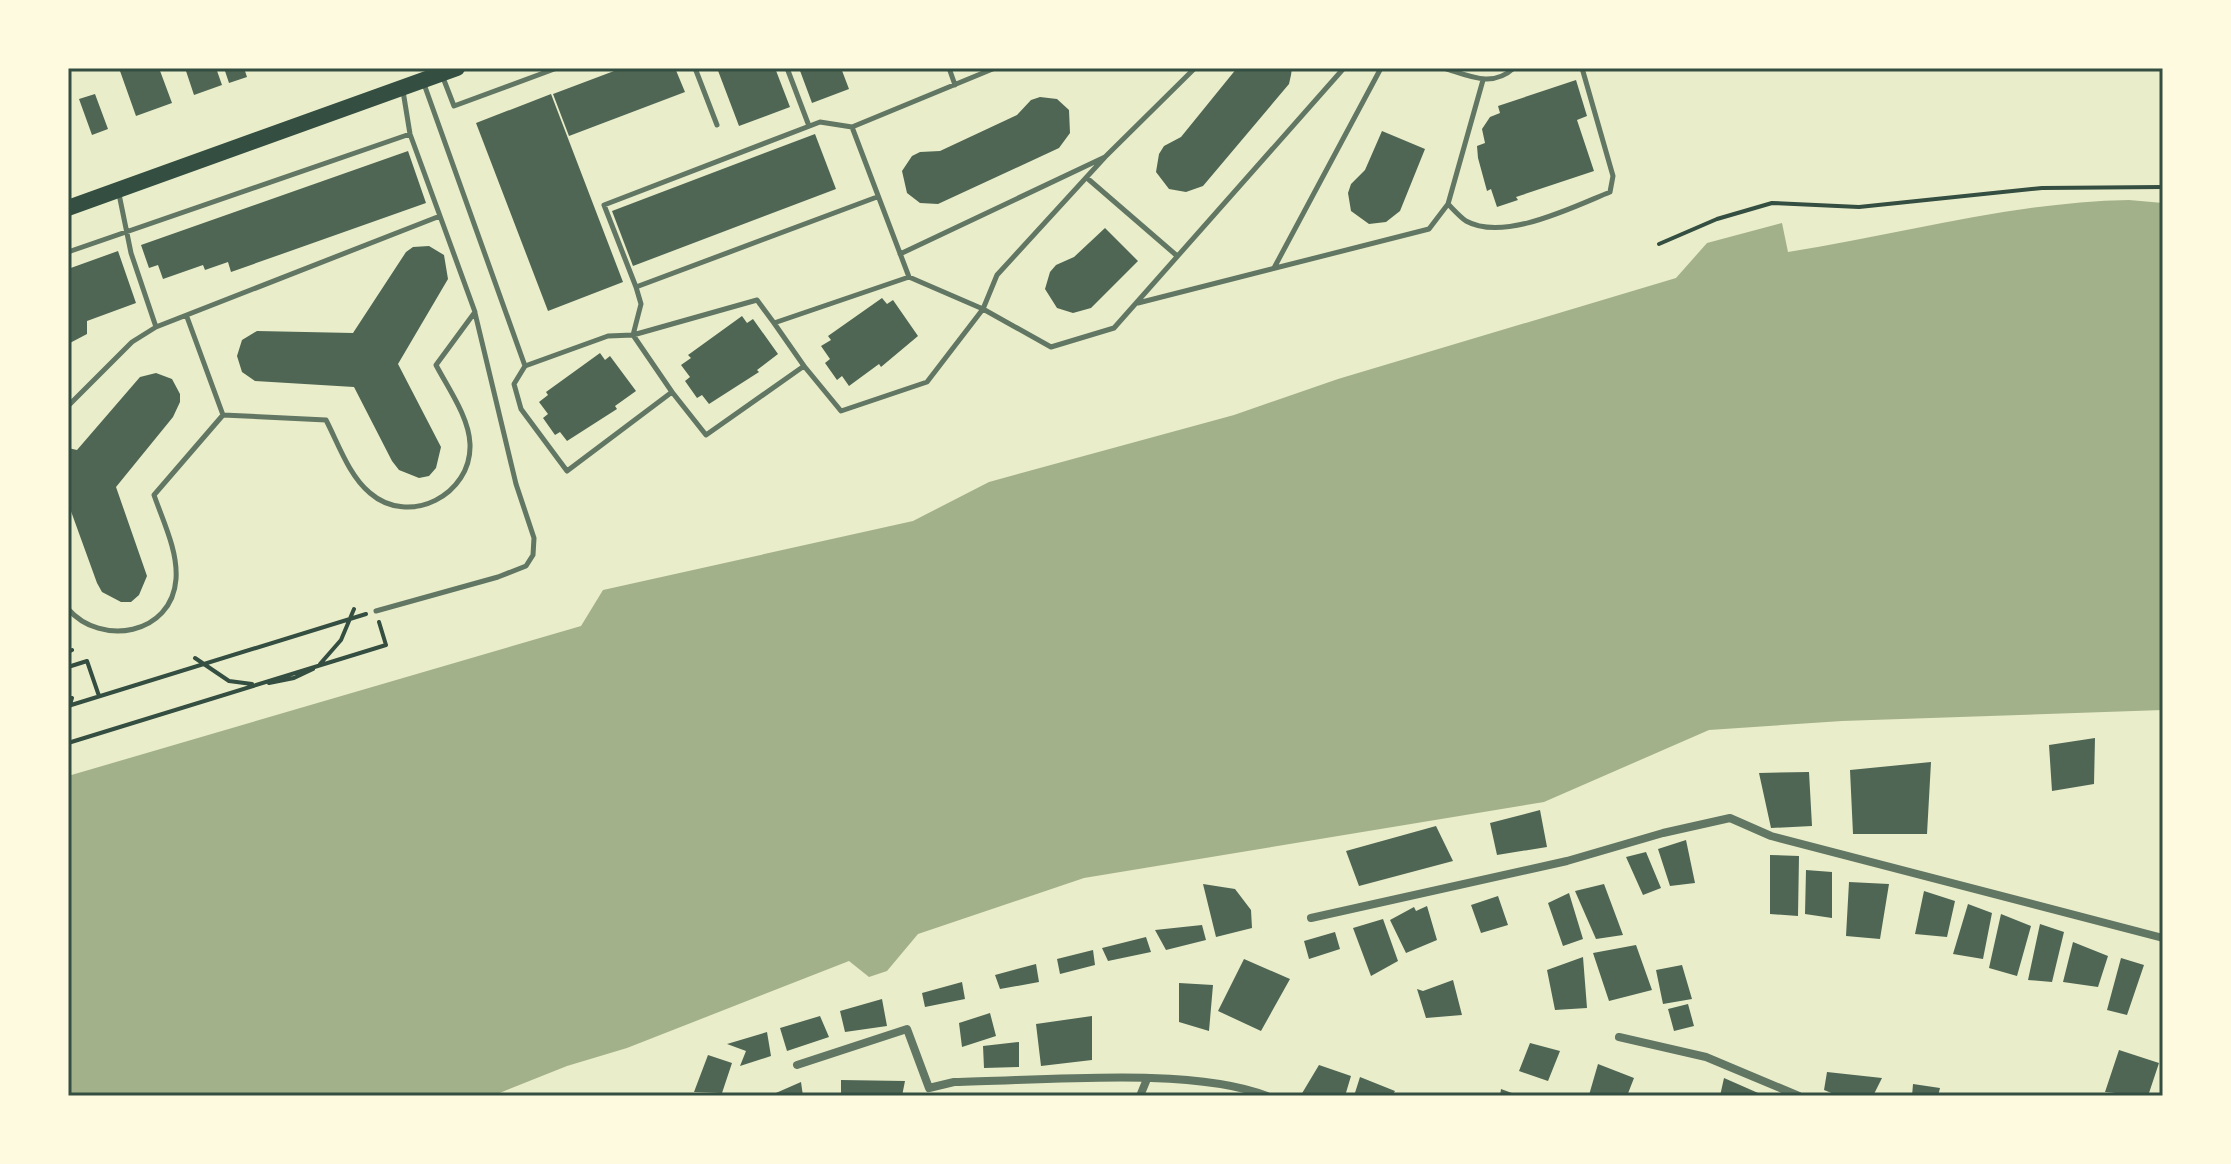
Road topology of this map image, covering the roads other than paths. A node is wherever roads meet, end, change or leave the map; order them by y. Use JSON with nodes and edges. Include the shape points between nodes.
{"nodes":[{"id":1,"x":557,"y":68,"type":"edge"},
{"id":2,"x":695,"y":68,"type":"edge"},
{"id":3,"x":787,"y":68,"type":"edge"},
{"id":4,"x":949,"y":68,"type":"edge"},
{"id":5,"x":995,"y":68,"type":"edge"},
{"id":6,"x":1195,"y":68,"type":"edge"},
{"id":7,"x":1344,"y":68,"type":"edge"},
{"id":8,"x":1381,"y":68,"type":"edge"},
{"id":9,"x":1444,"y":68,"type":"edge"},
{"id":10,"x":1514,"y":68,"type":"edge"},
{"id":11,"x":1582,"y":68,"type":"edge"},
{"id":12,"x":449,"y":71,"type":"edge"},
{"id":13,"x":422,"y":80,"type":"junction"},
{"id":14,"x":1483,"y":80,"type":"junction"},
{"id":15,"x":955,"y":85,"type":"junction"},
{"id":16,"x":402,"y":88,"type":"junction"},
{"id":17,"x":717,"y":125,"type":"dead end"},
{"id":18,"x":809,"y":126,"type":"junction"},
{"id":19,"x":852,"y":127,"type":"junction"},
{"id":20,"x":410,"y":134,"type":"junction"},
{"id":21,"x":1105,"y":157,"type":"junction"},
{"id":22,"x":1087,"y":178,"type":"junction"},
{"id":23,"x":119,"y":189,"type":"junction"},
{"id":24,"x":877,"y":197,"type":"junction"},
{"id":25,"x":1448,"y":204,"type":"junction"},
{"id":26,"x":68,"y":208,"type":"edge"},
{"id":27,"x":440,"y":216,"type":"junction"},
{"id":28,"x":126,"y":231,"type":"junction"},
{"id":29,"x":68,"y":252,"type":"edge"},
{"id":30,"x":900,"y":254,"type":"junction"},
{"id":31,"x":1176,"y":255,"type":"junction"},
{"id":32,"x":1274,"y":268,"type":"junction"},
{"id":33,"x":909,"y":277,"type":"junction"},
{"id":34,"x":636,"y":287,"type":"junction"},
{"id":35,"x":1137,"y":303,"type":"junction"},
{"id":36,"x":983,"y":309,"type":"junction"},
{"id":37,"x":475,"y":312,"type":"junction"},
{"id":38,"x":187,"y":317,"type":"junction"},
{"id":39,"x":774,"y":323,"type":"junction"},
{"id":40,"x":156,"y":327,"type":"junction"},
{"id":41,"x":633,"y":335,"type":"junction"},
{"id":42,"x":525,"y":366,"type":"junction"},
{"id":43,"x":804,"y":366,"type":"junction"},
{"id":44,"x":672,"y":392,"type":"junction"},
{"id":45,"x":68,"y":406,"type":"edge"},
{"id":46,"x":223,"y":415,"type":"junction"},
{"id":47,"x":68,"y":609,"type":"edge"},
{"id":48,"x":376,"y":611,"type":"road end"},
{"id":49,"x":1311,"y":918,"type":"dead end"},
{"id":50,"x":2163,"y":938,"type":"edge"},
{"id":51,"x":1619,"y":1037,"type":"dead end"},
{"id":52,"x":797,"y":1065,"type":"dead end"},
{"id":53,"x":1147,"y":1079,"type":"junction"},
{"id":54,"x":928,"y":1092,"type":"edge"},
{"id":55,"x":1140,"y":1096,"type":"edge"},
{"id":56,"x":1267,"y":1096,"type":"edge"},
{"id":57,"x":1798,"y":1096,"type":"edge"}],
"edges":[{"from":1,"to":12,"type":"lane","via":[[454,106]]},
{"from":2,"to":17,"type":"lane"},
{"from":3,"to":18,"type":"lane"},
{"from":4,"to":15,"type":"lane"},
{"from":5,"to":15,"type":"lane"},
{"from":6,"to":21,"type":"lane"},
{"from":7,"to":31,"type":"lane"},
{"from":8,"to":32,"type":"lane"},
{"from":9,"to":14,"type":"lane"},
{"from":10,"to":14,"type":"lane","via":[[1503,78]]},
{"from":11,"to":25,"type":"lane","via":[[1613,176],[1610,192],[1548,217],[1496,228],[1466,221]]},
{"from":12,"to":13,"type":"main road"},
{"from":13,"to":16,"type":"main road"},
{"from":13,"to":42,"type":"lane"},
{"from":14,"to":25,"type":"lane"},
{"from":15,"to":19,"type":"lane"},
{"from":16,"to":20,"type":"lane"},
{"from":16,"to":23,"type":"main road"},
{"from":18,"to":19,"type":"lane","via":[[820,122]]},
{"from":18,"to":34,"type":"lane","via":[[604,205]]},
{"from":19,"to":24,"type":"lane"},
{"from":20,"to":27,"type":"lane"},
{"from":20,"to":28,"type":"lane"},
{"from":21,"to":22,"type":"lane"},
{"from":21,"to":30,"type":"lane"},
{"from":22,"to":31,"type":"lane"},
{"from":22,"to":36,"type":"lane","via":[[997,275]]},
{"from":23,"to":26,"type":"main road"},
{"from":23,"to":28,"type":"lane"},
{"from":24,"to":30,"type":"lane"},
{"from":24,"to":34,"type":"lane"},
{"from":25,"to":32,"type":"lane","via":[[1429,229]]},
{"from":27,"to":37,"type":"lane"},
{"from":27,"to":38,"type":"lane"},
{"from":28,"to":29,"type":"lane"},
{"from":28,"to":40,"type":"lane"},
{"from":30,"to":33,"type":"lane"},
{"from":31,"to":35,"type":"lane"},
{"from":32,"to":35,"type":"lane"},
{"from":33,"to":36,"type":"lane"},
{"from":33,"to":39,"type":"lane"},
{"from":34,"to":41,"type":"lane","via":[[641,304]]},
{"from":35,"to":36,"type":"lane","via":[[1114,328],[1051,347]]},
{"from":36,"to":43,"type":"lane","via":[[927,382],[841,411]]},
{"from":37,"to":46,"type":"lane","via":[[436,365],[466,423],[468,463],[460,481],[427,505],[407,508],[370,494],[326,420]]},
{"from":37,"to":48,"type":"lane","via":[[534,538],[533,555],[526,566],[498,577]]},
{"from":38,"to":40,"type":"lane"},
{"from":38,"to":46,"type":"lane"},
{"from":39,"to":41,"type":"lane","via":[[757,300]]},
{"from":39,"to":43,"type":"lane"},
{"from":40,"to":45,"type":"lane","via":[[132,342]]},
{"from":41,"to":42,"type":"lane","via":[[608,336]]},
{"from":41,"to":44,"type":"lane"},
{"from":42,"to":44,"type":"lane","via":[[514,384],[521,409],[567,471]]},
{"from":43,"to":44,"type":"lane","via":[[706,435]]},
{"from":46,"to":47,"type":"lane","via":[[154,495],[177,562],[169,603],[155,619],[116,633],[95,629]]},
{"from":49,"to":50,"type":"street","via":[[1521,872],[1730,818],[1771,836]]},
{"from":51,"to":57,"type":"street","via":[[1706,1057]]},
{"from":52,"to":54,"type":"street","via":[[907,1029]]},
{"from":53,"to":54,"type":"street","via":[[954,1082]]},
{"from":53,"to":55,"type":"street"},
{"from":53,"to":56,"type":"street","via":[[1245,1087]]}]}
